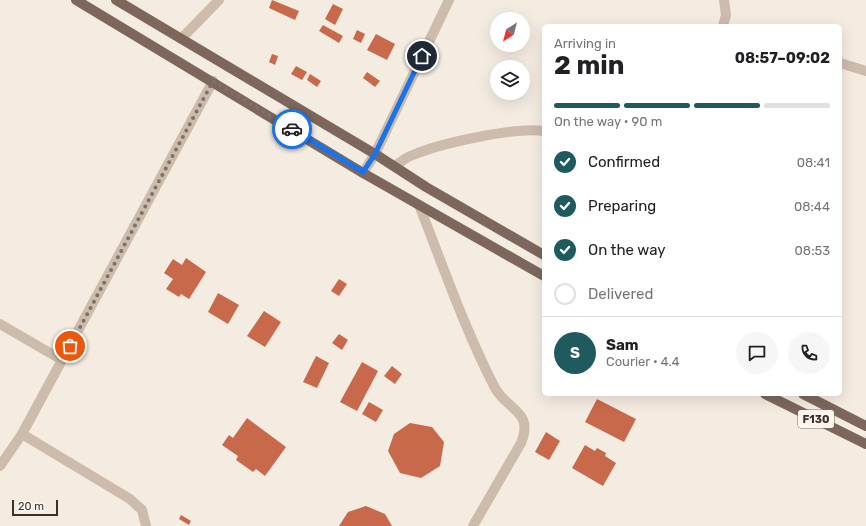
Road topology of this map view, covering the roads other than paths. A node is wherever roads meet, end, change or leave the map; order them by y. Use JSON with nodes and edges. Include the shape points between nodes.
{"nodes":[{"id":1,"x":76,"y":0,"type":"edge"},
{"id":2,"x":116,"y":0,"type":"edge"},
{"id":3,"x":219,"y":0,"type":"edge"},
{"id":4,"x":449,"y":0,"type":"edge"},
{"id":5,"x":724,"y":0,"type":"edge"},
{"id":6,"x":724,"y":24,"type":"edge"},
{"id":7,"x":181,"y":39,"type":"junction"},
{"id":8,"x":842,"y":64,"type":"edge"},
{"id":9,"x":866,"y":71,"type":"edge"},
{"id":10,"x":213,"y":81,"type":"junction"},
{"id":11,"x":542,"y":131,"type":"edge"},
{"id":12,"x":375,"y":154,"type":"junction"},
{"id":13,"x":394,"y":166,"type":"junction"},
{"id":14,"x":363,"y":172,"type":"junction"},
{"id":15,"x":419,"y":205,"type":"junction"},
{"id":16,"x":542,"y":254,"type":"edge"},
{"id":17,"x":542,"y":275,"type":"edge"},
{"id":18,"x":0,"y":324,"type":"edge"},
{"id":19,"x":62,"y":360,"type":"junction"},
{"id":20,"x":769,"y":396,"type":"edge"},
{"id":21,"x":807,"y":396,"type":"edge"},
{"id":22,"x":866,"y":426,"type":"edge"},
{"id":23,"x":22,"y":434,"type":"junction"},
{"id":24,"x":866,"y":444,"type":"edge"},
{"id":25,"x":0,"y":466,"type":"edge"},
{"id":26,"x":146,"y":526,"type":"edge"},
{"id":27,"x":473,"y":526,"type":"edge"}],
"edges":[{"from":1,"to":10,"type":"main road"},
{"from":2,"to":7,"type":"main road"},
{"from":3,"to":7,"type":"street"},
{"from":4,"to":12,"type":"street"},
{"from":5,"to":6,"type":"street","via":[[726,15]]},
{"from":7,"to":12,"type":"main road"},
{"from":8,"to":9,"type":"street"},
{"from":10,"to":14,"type":"main road"},
{"from":10,"to":19,"type":"street"},
{"from":11,"to":13,"type":"street","via":[[463,140],[412,155]]},
{"from":12,"to":13,"type":"main road"},
{"from":12,"to":14,"type":"street"},
{"from":13,"to":16,"type":"main road"},
{"from":14,"to":15,"type":"main road"},
{"from":15,"to":17,"type":"main road"},
{"from":15,"to":27,"type":"street","via":[[496,390],[524,419],[526,431],[521,443]]},
{"from":18,"to":19,"type":"street"},
{"from":19,"to":23,"type":"street"},
{"from":20,"to":24,"type":"main road","number":"F130"},
{"from":21,"to":22,"type":"main road","number":"F130"},
{"from":23,"to":25,"type":"street"},
{"from":23,"to":26,"type":"street","via":[[130,499],[142,510]]}]}
